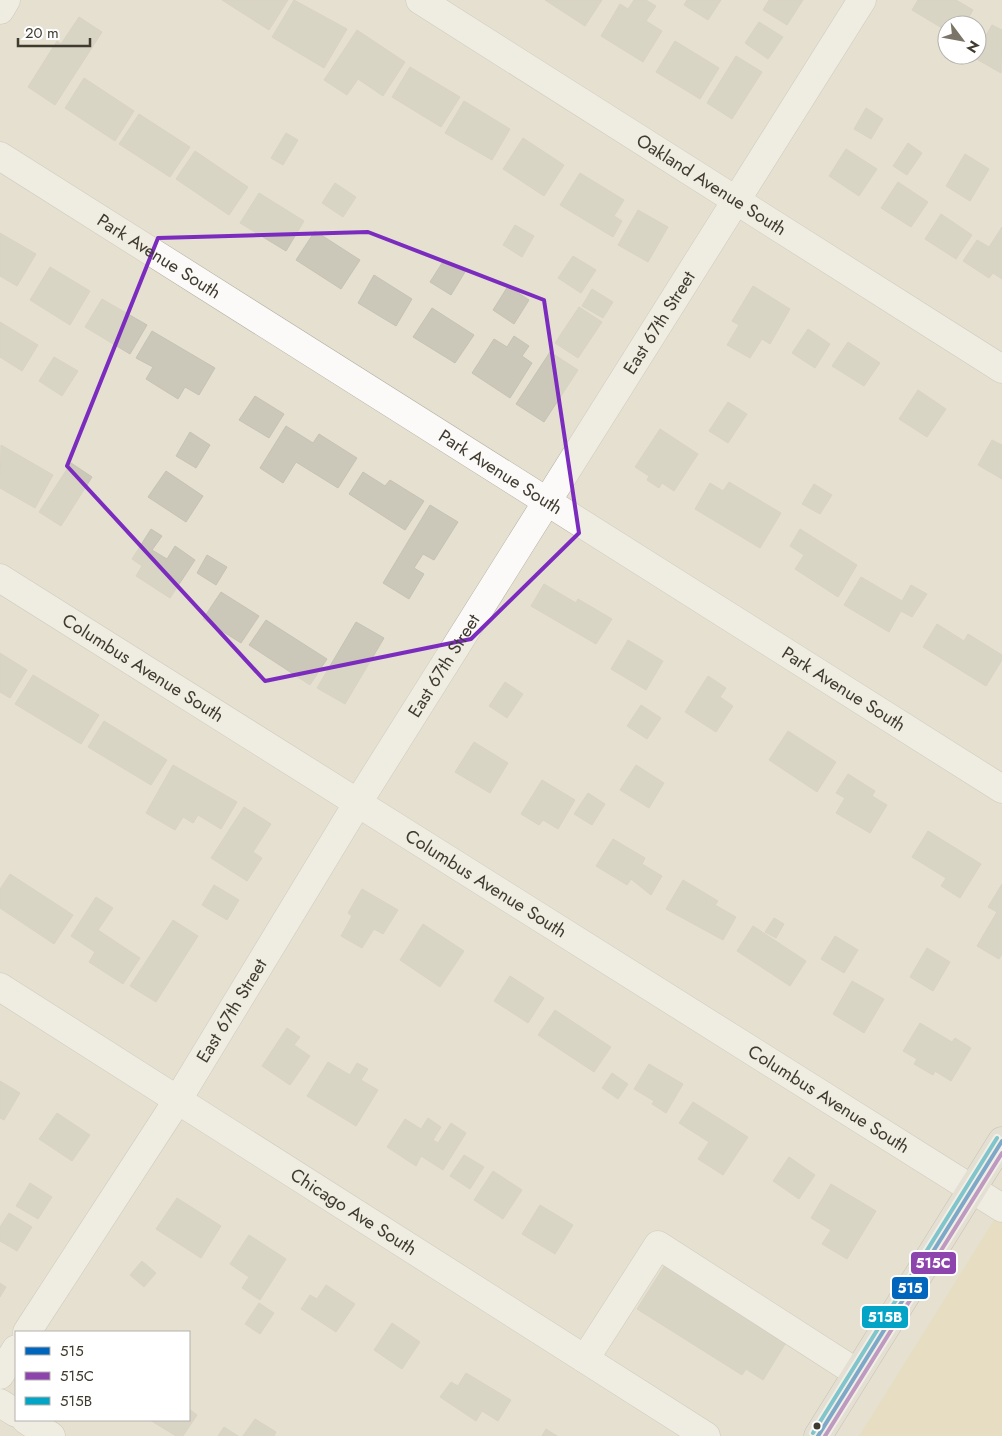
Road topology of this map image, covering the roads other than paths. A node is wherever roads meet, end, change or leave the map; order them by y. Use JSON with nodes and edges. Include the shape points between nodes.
{"nodes":[{"id":1,"x":6,"y":0,"type":"edge"},
{"id":2,"x":420,"y":0,"type":"edge"},
{"id":3,"x":862,"y":0,"type":"edge"},
{"id":4,"x":0,"y":10,"type":"edge"},
{"id":5,"x":0,"y":156,"type":"edge"},
{"id":6,"x":736,"y":201,"type":"junction"},
{"id":7,"x":1002,"y":369,"type":"edge"},
{"id":8,"x":547,"y":502,"type":"junction"},
{"id":9,"x":0,"y":578,"type":"edge"},
{"id":10,"x":1002,"y":789,"type":"edge"},
{"id":11,"x":357,"y":804,"type":"junction"},
{"id":12,"x":0,"y":987,"type":"edge"},
{"id":13,"x":177,"y":1101,"type":"junction"},
{"id":14,"x":1002,"y":1141,"type":"edge"},
{"id":15,"x":971,"y":1190,"type":"junction"},
{"id":16,"x":1002,"y":1208,"type":"edge"},
{"id":17,"x":28,"y":1331,"type":"edge"},
{"id":18,"x":15,"y":1351,"type":"edge"},
{"id":19,"x":585,"y":1360,"type":"junction"},
{"id":20,"x":857,"y":1373,"type":"junction"},
{"id":21,"x":0,"y":1374,"type":"edge"},
{"id":22,"x":0,"y":1403,"type":"edge"},
{"id":23,"x":15,"y":1412,"type":"edge"},
{"id":24,"x":28,"y":1421,"type":"edge"},
{"id":25,"x":52,"y":1436,"type":"edge"},
{"id":26,"x":706,"y":1436,"type":"edge"},
{"id":27,"x":818,"y":1436,"type":"edge"}],
"edges":[{"from":1,"to":4,"type":"street"},
{"from":2,"to":6,"type":"street","name":"Oakland Avenue South"},
{"from":3,"to":6,"type":"street","name":"East 67th Street"},
{"from":5,"to":8,"type":"street","name":"Park Avenue South"},
{"from":6,"to":7,"type":"street","name":"Oakland Avenue South"},
{"from":6,"to":8,"type":"street","name":"East 67th Street"},
{"from":8,"to":10,"type":"street","name":"Park Avenue South"},
{"from":8,"to":11,"type":"street","name":"East 67th Street"},
{"from":9,"to":11,"type":"street","name":"Columbus Avenue South"},
{"from":11,"to":13,"type":"street","name":"East 67th Street"},
{"from":11,"to":15,"type":"street","name":"Columbus Avenue South"},
{"from":12,"to":13,"type":"street","name":"Chicago Ave South"},
{"from":13,"to":17,"type":"street","name":"East 67th Street"},
{"from":13,"to":19,"type":"street","name":"Chicago Ave South"},
{"from":14,"to":15,"type":"main road"},
{"from":15,"to":16,"type":"street","name":"Columbus Avenue South"},
{"from":15,"to":20,"type":"main road"},
{"from":18,"to":21,"type":"street"},
{"from":19,"to":20,"type":"street","via":[[658,1245]]},
{"from":19,"to":26,"type":"street","name":"Chicago Ave South"},
{"from":20,"to":27,"type":"main road"},
{"from":22,"to":23,"type":"street"},
{"from":24,"to":25,"type":"street"}]}
